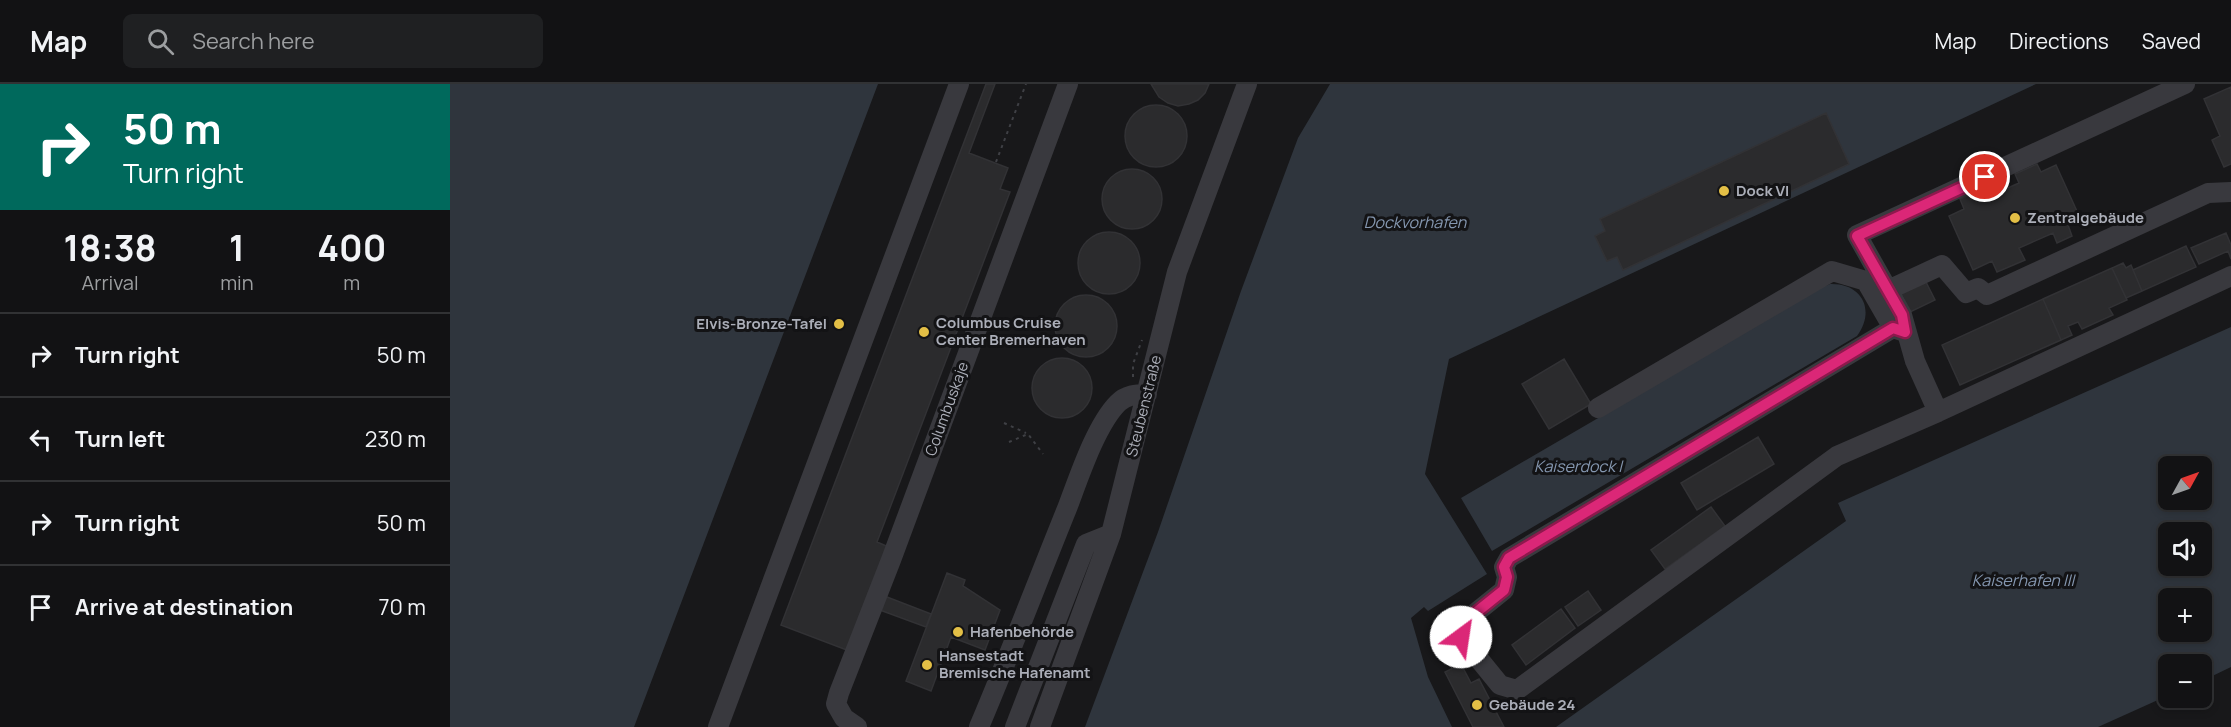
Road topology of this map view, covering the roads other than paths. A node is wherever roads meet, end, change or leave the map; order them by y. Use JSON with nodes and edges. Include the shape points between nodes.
{"nodes":[{"id":1,"x":959,"y":84,"type":"edge"},
{"id":2,"x":1068,"y":84,"type":"edge"},
{"id":3,"x":1247,"y":84,"type":"edge"},
{"id":4,"x":2185,"y":84,"type":"edge"},
{"id":5,"x":2231,"y":192,"type":"edge"},
{"id":6,"x":2231,"y":276,"type":"edge"},
{"id":7,"x":1888,"y":290,"type":"junction"},
{"id":8,"x":1899,"y":330,"type":"junction"},
{"id":9,"x":1147,"y":394,"type":"junction"},
{"id":10,"x":1598,"y":408,"type":"dead end"},
{"id":11,"x":1938,"y":412,"type":"junction"},
{"id":12,"x":1111,"y":534,"type":"junction"},
{"id":13,"x":718,"y":727,"type":"edge"},
{"id":14,"x":857,"y":727,"type":"edge"},
{"id":15,"x":979,"y":727,"type":"edge"},
{"id":16,"x":1015,"y":727,"type":"edge"},
{"id":17,"x":1040,"y":727,"type":"edge"}],
"edges":[{"from":1,"to":13,"type":"street"},
{"from":2,"to":14,"type":"street","name":"Columbuskaje","via":[[839,693],[836,704],[844,718]]},
{"from":3,"to":9,"type":"street","name":"Steubenstraße","via":[[1177,272]]},
{"from":4,"to":7,"type":"street","via":[[1857,236]]},
{"from":5,"to":7,"type":"street","via":[[2208,193],[1987,295],[1978,288],[1966,293],[1942,265]]},
{"from":6,"to":11,"type":"street"},
{"from":7,"to":8,"type":"street","via":[[1902,315]]},
{"from":8,"to":10,"type":"street","via":[[1866,281],[1832,271]]},
{"from":8,"to":11,"type":"street"},
{"from":8,"to":11,"type":"street","via":[[1509,558],[1504,567],[1504,590],[1463,623],[1461,637],[1500,685],[1517,690],[1838,456]]},
{"from":9,"to":12,"type":"street","name":"Steubenstraße"},
{"from":9,"to":15,"type":"street","via":[[1125,398],[1103,423]]},
{"from":12,"to":16,"type":"street","via":[[1086,544]]},
{"from":12,"to":17,"type":"street","name":"Steubenstraße"}]}
